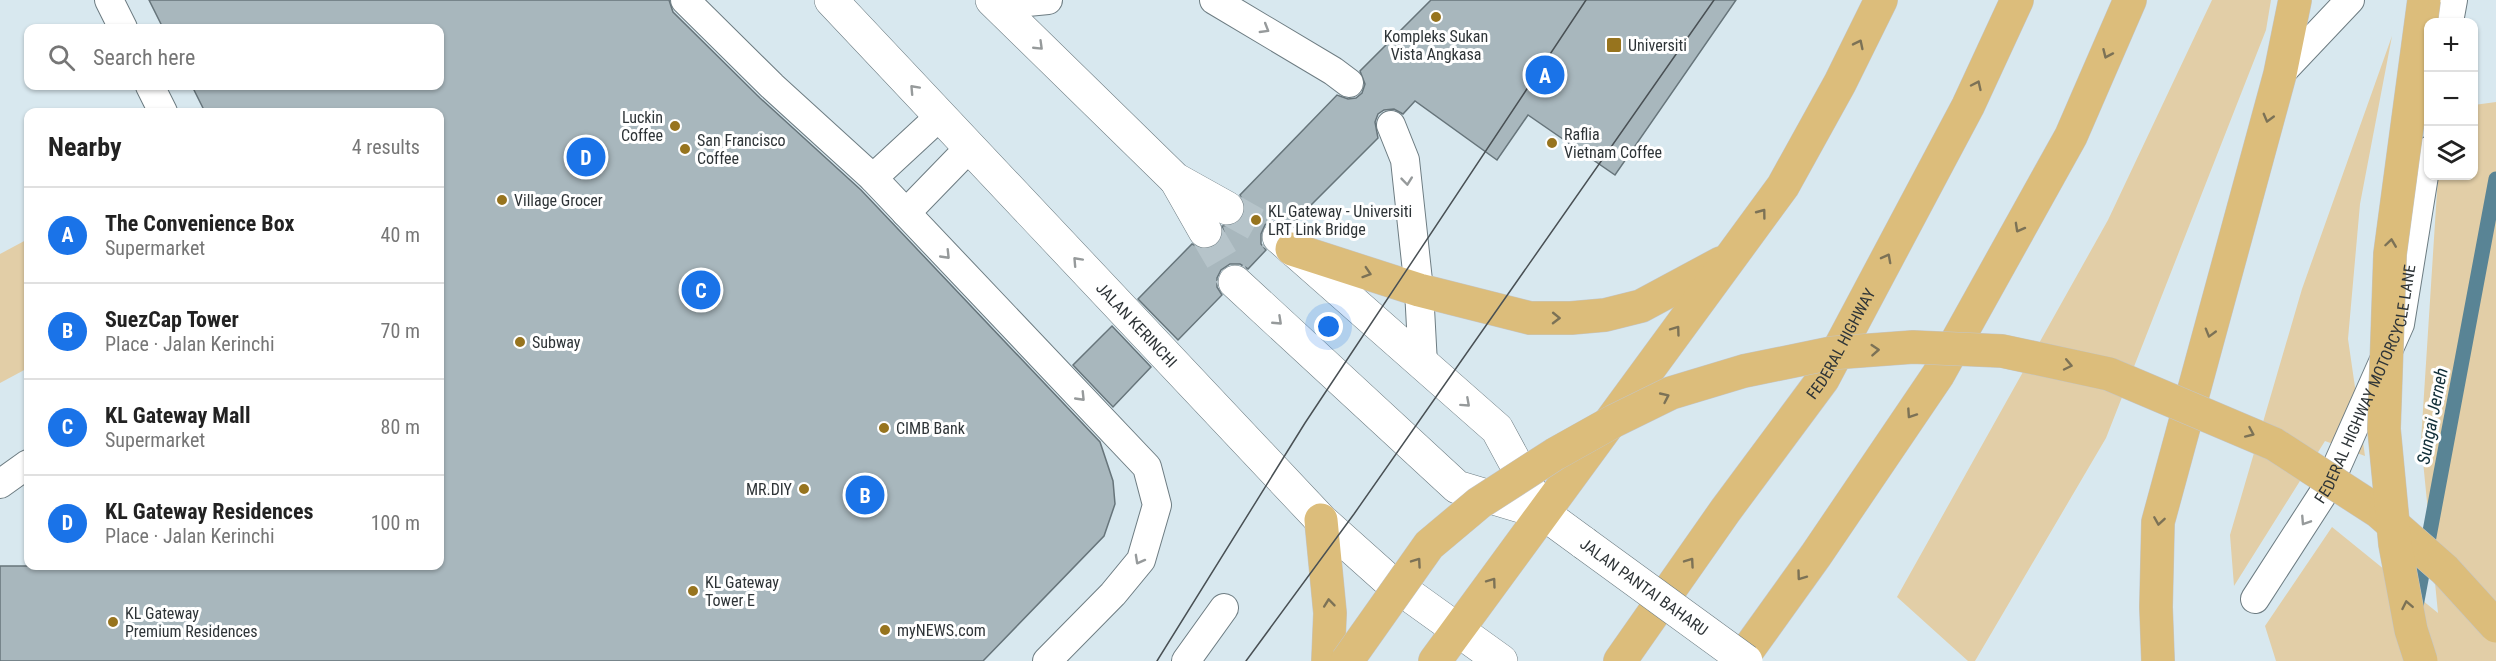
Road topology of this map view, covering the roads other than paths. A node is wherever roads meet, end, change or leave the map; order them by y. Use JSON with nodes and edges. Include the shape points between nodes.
{"nodes":[{"id":1,"x":109,"y":0,"type":"edge"},
{"id":2,"x":685,"y":0,"type":"edge"},
{"id":3,"x":831,"y":0,"type":"edge"},
{"id":4,"x":1048,"y":0,"type":"edge"},
{"id":5,"x":1214,"y":0,"type":"edge"},
{"id":6,"x":1881,"y":0,"type":"edge"},
{"id":7,"x":2017,"y":0,"type":"edge"},
{"id":8,"x":2130,"y":0,"type":"edge"},
{"id":9,"x":2295,"y":0,"type":"edge"},
{"id":10,"x":2350,"y":0,"type":"edge"},
{"id":11,"x":2424,"y":0,"type":"edge"},
{"id":12,"x":2453,"y":0,"type":"edge"},
{"id":13,"x":994,"y":2,"type":"edge"},
{"id":14,"x":2450,"y":18,"type":"edge"},
{"id":15,"x":121,"y":24,"type":"edge"},
{"id":16,"x":2280,"y":74,"type":"junction"},
{"id":17,"x":1349,"y":83,"type":"dead end"},
{"id":18,"x":152,"y":90,"type":"edge"},
{"id":19,"x":161,"y":108,"type":"edge"},
{"id":20,"x":940,"y":116,"type":"junction"},
{"id":21,"x":1391,"y":125,"type":"dead end"},
{"id":22,"x":970,"y":147,"type":"junction"},
{"id":23,"x":2424,"y":176,"type":"edge"},
{"id":24,"x":873,"y":178,"type":"junction"},
{"id":25,"x":906,"y":213,"type":"junction"},
{"id":26,"x":1216,"y":220,"type":"tunnel mouth"},
{"id":27,"x":1285,"y":243,"type":"joint"},
{"id":28,"x":1727,"y":260,"type":"junction"},
{"id":29,"x":1235,"y":282,"type":"tunnel mouth"},
{"id":30,"x":1419,"y":290,"type":"junction"},
{"id":31,"x":1423,"y":364,"type":"junction"},
{"id":32,"x":24,"y":467,"type":"edge"},
{"id":33,"x":0,"y":484,"type":"edge"},
{"id":34,"x":1489,"y":497,"type":"junction"},
{"id":35,"x":1542,"y":513,"type":"junction"},
{"id":36,"x":1321,"y":520,"type":"junction"},
{"id":37,"x":2255,"y":599,"type":"dead end"},
{"id":38,"x":1224,"y":608,"type":"dead end"},
{"id":39,"x":2496,"y":626,"type":"edge"},
{"id":40,"x":1458,"y":629,"type":"junction"},
{"id":41,"x":1047,"y":661,"type":"edge"},
{"id":42,"x":1186,"y":661,"type":"edge"},
{"id":43,"x":1328,"y":661,"type":"edge"},
{"id":44,"x":1347,"y":661,"type":"edge"},
{"id":45,"x":1435,"y":661,"type":"edge"},
{"id":46,"x":1501,"y":661,"type":"edge"},
{"id":47,"x":1620,"y":661,"type":"edge"},
{"id":48,"x":1740,"y":661,"type":"edge"},
{"id":49,"x":1746,"y":661,"type":"edge"},
{"id":50,"x":2158,"y":661,"type":"edge"},
{"id":51,"x":2421,"y":661,"type":"edge"}],
"edges":[{"from":1,"to":15,"type":"lane"},
{"from":2,"to":24,"type":"lane"},
{"from":20,"to":3,"type":"main road","name":"JALAN KERINCHI","one_way":true},
{"from":4,"to":13,"type":"lane"},
{"from":5,"to":17,"type":"lane","one_way":true},
{"from":28,"to":6,"type":"highway","one_way":true,"via":[[1783,186]]},
{"from":47,"to":7,"type":"highway","name":"FEDERAL HIGHWAY","one_way":true,"via":[[1823,379],[1968,106]]},
{"from":8,"to":48,"type":"highway","one_way":true,"via":[[2071,136],[1938,375]]},
{"from":9,"to":16,"type":"highway"},
{"from":10,"to":16,"type":"lane"},
{"from":51,"to":11,"type":"highway","one_way":true,"bridge":true,"via":[[2411,630],[2395,544],[2384,429],[2390,254]]},
{"from":12,"to":14,"type":"lane"},
{"from":13,"to":26,"type":"main road","one_way":true},
{"from":16,"to":50,"type":"highway","one_way":true,"via":[[2157,522]]},
{"from":18,"to":19,"type":"lane"},
{"from":20,"to":22,"type":"main road","name":"JALAN KERINCHI"},
{"from":20,"to":24,"type":"lane"},
{"from":21,"to":30,"type":"lane","one_way":true,"via":[[1405,160]]},
{"from":22,"to":25,"type":"lane"},
{"from":36,"to":22,"type":"main road","name":"JALAN KERINCHI","one_way":true},
{"from":23,"to":37,"type":"lane","name":"FEDERAL HIGHWAY MOTORCYCLE LANE","one_way":true,"via":[[2400,324],[2328,486]]},
{"from":24,"to":25,"type":"lane"},
{"from":25,"to":41,"type":"lane","one_way":true,"via":[[1147,466],[1157,505],[1141,560]]},
{"from":27,"to":30,"type":"highway","one_way":true},
{"from":27,"to":31,"type":"main road"},
{"from":30,"to":28,"type":"highway","one_way":true,"via":[[1530,318],[1605,315],[1641,306]]},
{"from":35,"to":28,"type":"highway","one_way":true},
{"from":29,"to":34,"type":"main road","one_way":true,"via":[[1457,487]]},
{"from":30,"to":31,"type":"lane"},
{"from":31,"to":35,"type":"main road","one_way":true,"via":[[1497,429]]},
{"from":32,"to":33,"type":"lane"},
{"from":34,"to":35,"type":"main road"},
{"from":34,"to":39,"type":"highway","one_way":true,"bridge":true,"via":[[1556,454],[1671,393],[1744,371],[1832,353],[1913,347],[2002,351],[2109,374],[2274,444],[2379,512],[2445,570]]},
{"from":44,"to":34,"type":"highway","one_way":true,"bridge":true,"via":[[1429,546]]},
{"from":40,"to":35,"type":"highway","one_way":true},
{"from":35,"to":49,"type":"main road","name":"JALAN PANTAI BAHARU","bridge":true},
{"from":36,"to":40,"type":"main road","name":"JALAN KERINCHI","via":[[1387,579]]},
{"from":43,"to":36,"type":"highway","one_way":true,"via":[[1330,613]]},
{"from":38,"to":42,"type":"lane"},
{"from":40,"to":45,"type":"highway"},
{"from":40,"to":46,"type":"main road"}]}
